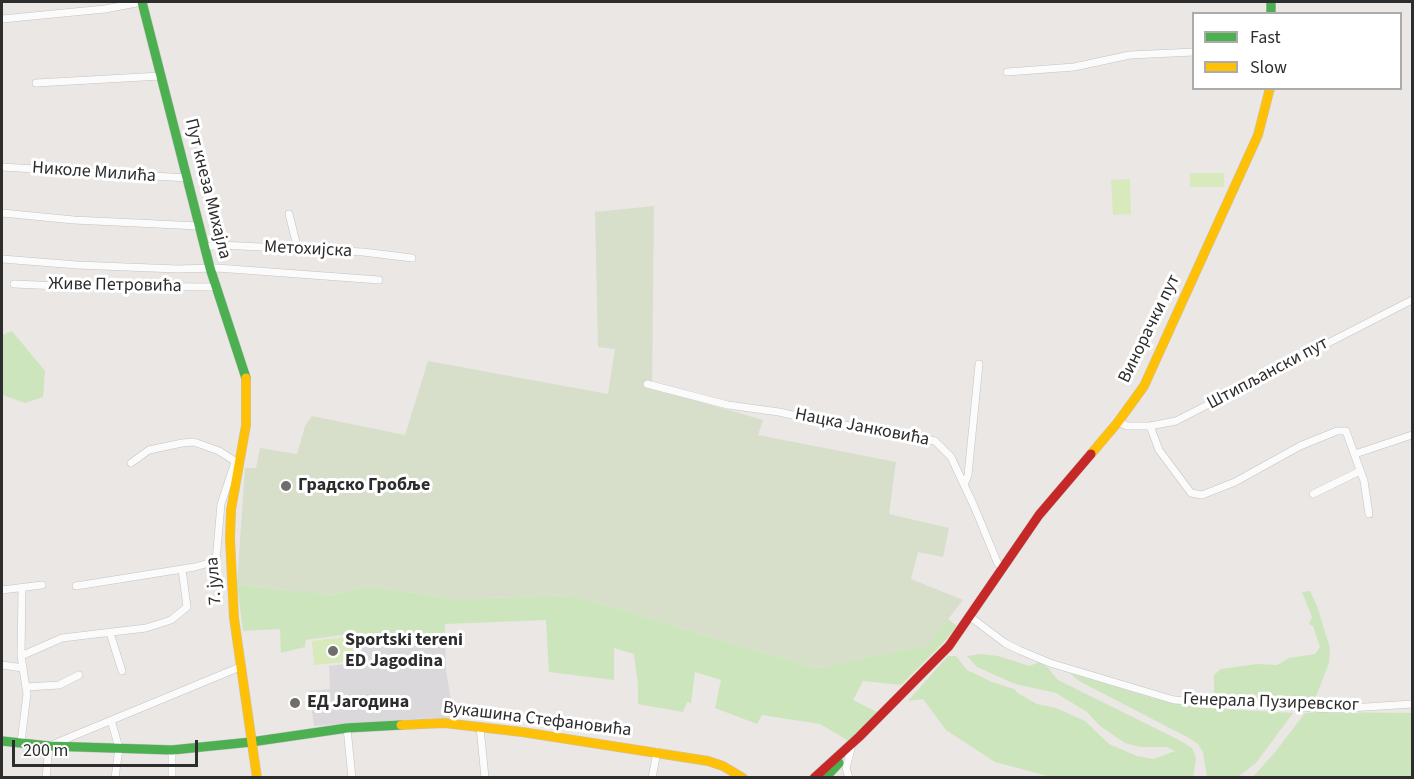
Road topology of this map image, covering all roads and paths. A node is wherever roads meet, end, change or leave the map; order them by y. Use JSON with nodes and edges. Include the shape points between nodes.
{"nodes":[{"id":1,"x":142,"y":2,"type":"edge"},
{"id":2,"x":2,"y":19,"type":"edge"},
{"id":3,"x":1192,"y":52,"type":"edge"},
{"id":4,"x":1007,"y":72,"type":"dead end"},
{"id":5,"x":161,"y":75,"type":"junction"},
{"id":6,"x":36,"y":83,"type":"dead end"},
{"id":7,"x":1269,"y":90,"type":"edge"},
{"id":8,"x":2,"y":167,"type":"edge"},
{"id":9,"x":187,"y":178,"type":"junction"},
{"id":10,"x":2,"y":213,"type":"edge"},
{"id":11,"x":289,"y":214,"type":"dead end"},
{"id":12,"x":199,"y":226,"type":"junction"},
{"id":13,"x":205,"y":247,"type":"junction"},
{"id":14,"x":298,"y":250,"type":"junction"},
{"id":15,"x":412,"y":258,"type":"dead end"},
{"id":16,"x":2,"y":259,"type":"edge"},
{"id":17,"x":210,"y":268,"type":"junction"},
{"id":18,"x":379,"y":280,"type":"dead end"},
{"id":19,"x":14,"y":284,"type":"dead end"},
{"id":20,"x":216,"y":287,"type":"junction"},
{"id":21,"x":1413,"y":300,"type":"edge"},
{"id":22,"x":979,"y":364,"type":"dead end"},
{"id":23,"x":247,"y":383,"type":"joint"},
{"id":24,"x":647,"y":384,"type":"dead end"},
{"id":25,"x":1118,"y":422,"type":"junction"},
{"id":26,"x":1150,"y":426,"type":"junction"},
{"id":27,"x":1413,"y":435,"type":"edge"},
{"id":28,"x":1355,"y":453,"type":"junction"},
{"id":29,"x":131,"y":463,"type":"dead end"},
{"id":30,"x":238,"y":463,"type":"junction"},
{"id":31,"x":1360,"y":471,"type":"junction"},
{"id":32,"x":964,"y":485,"type":"junction"},
{"id":33,"x":1313,"y":494,"type":"dead end"},
{"id":34,"x":1370,"y":514,"type":"dead end"},
{"id":35,"x":1003,"y":567,"type":"junction"},
{"id":36,"x":182,"y":569,"type":"junction"},
{"id":37,"x":42,"y":585,"type":"dead end"},
{"id":38,"x":76,"y":586,"type":"dead end"},
{"id":39,"x":22,"y":588,"type":"junction"},
{"id":40,"x":2,"y":590,"type":"edge"},
{"id":41,"x":969,"y":616,"type":"junction"},
{"id":42,"x":110,"y":633,"type":"junction"},
{"id":43,"x":21,"y":656,"type":"junction"},
{"id":44,"x":2,"y":665,"type":"edge"},
{"id":45,"x":240,"y":667,"type":"junction"},
{"id":46,"x":23,"y":668,"type":"junction"},
{"id":47,"x":122,"y":672,"type":"dead end"},
{"id":48,"x":79,"y":675,"type":"dead end"},
{"id":49,"x":27,"y":687,"type":"junction"},
{"id":50,"x":1413,"y":704,"type":"edge"},
{"id":51,"x":111,"y":720,"type":"junction"},
{"id":52,"x":480,"y":727,"type":"junction"},
{"id":53,"x":347,"y":728,"type":"junction"},
{"id":54,"x":859,"y":737,"type":"junction"},
{"id":55,"x":2,"y":741,"type":"edge"},
{"id":56,"x":21,"y":742,"type":"junction"},
{"id":57,"x":251,"y":742,"type":"junction"},
{"id":58,"x":49,"y":746,"type":"junction"},
{"id":59,"x":119,"y":748,"type":"junction"},
{"id":60,"x":851,"y":749,"type":"junction"},
{"id":61,"x":172,"y":750,"type":"junction"},
{"id":62,"x":657,"y":752,"type":"junction"},
{"id":63,"x":825,"y":773,"type":"edge"},
{"id":64,"x":46,"y":777,"type":"edge"},
{"id":65,"x":115,"y":777,"type":"edge"},
{"id":66,"x":172,"y":777,"type":"edge"},
{"id":67,"x":257,"y":777,"type":"edge"},
{"id":68,"x":352,"y":777,"type":"edge"},
{"id":69,"x":485,"y":777,"type":"edge"},
{"id":70,"x":652,"y":777,"type":"edge"},
{"id":71,"x":743,"y":777,"type":"edge"},
{"id":72,"x":814,"y":777,"type":"edge"},
{"id":73,"x":819,"y":777,"type":"edge"},
{"id":74,"x":847,"y":777,"type":"edge"}],
"edges":[{"from":1,"to":2,"type":"street"},
{"from":1,"to":5,"type":"street","name":"Пут кнеза Михајла"},
{"from":3,"to":4,"type":"street","via":[[1130,55],[1074,67]]},
{"from":5,"to":6,"type":"street"},
{"from":5,"to":9,"type":"street","name":"Пут кнеза Михајла"},
{"from":7,"to":25,"type":"street","name":"Винорачки пут","via":[[1258,135],[1144,386]]},
{"from":8,"to":9,"type":"street","name":"Николе Милића"},
{"from":9,"to":12,"type":"street","name":"Пут кнеза Михајла"},
{"from":10,"to":12,"type":"street"},
{"from":11,"to":14,"type":"street"},
{"from":12,"to":13,"type":"street","name":"Пут кнеза Михајла"},
{"from":13,"to":14,"type":"street","name":"Метохијска"},
{"from":13,"to":17,"type":"street","name":"Пут кнеза Михајла"},
{"from":14,"to":15,"type":"street","name":"Метохијска"},
{"from":16,"to":17,"type":"street"},
{"from":17,"to":18,"type":"street"},
{"from":17,"to":20,"type":"street","name":"Пут кнеза Михајла"},
{"from":19,"to":20,"type":"street","name":"Живе Петровића"},
{"from":20,"to":23,"type":"street","name":"Пут кнеза Михајла"},
{"from":21,"to":26,"type":"street","name":"Штипљански пут","via":[[1189,416]]},
{"from":22,"to":32,"type":"street"},
{"from":23,"to":30,"type":"street","name":"7. јула","via":[[247,417]]},
{"from":24,"to":32,"type":"street","name":"Нацка Јанковића","via":[[728,405],[935,441],[951,457]]},
{"from":25,"to":26,"type":"street","name":"Штипљански пут"},
{"from":25,"to":35,"type":"street","name":"Винорачки пут","via":[[1039,515]]},
{"from":26,"to":28,"type":"street","via":[[1159,450],[1191,493],[1202,495],[1337,431],[1346,430]]},
{"from":27,"to":28,"type":"street"},
{"from":28,"to":31,"type":"street"},
{"from":29,"to":30,"type":"street","via":[[149,450],[194,442]]},
{"from":30,"to":36,"type":"street","via":[[221,504],[216,561]]},
{"from":30,"to":45,"type":"street","name":"7. јула","via":[[230,538]]},
{"from":31,"to":33,"type":"street"},
{"from":31,"to":34,"type":"street"},
{"from":32,"to":35,"type":"street","name":"Нацка Јанковића","via":[[998,564]]},
{"from":35,"to":41,"type":"street","name":"Винорачки пут"},
{"from":36,"to":38,"type":"street"},
{"from":36,"to":42,"type":"street","via":[[187,607],[164,623]]},
{"from":37,"to":39,"type":"street"},
{"from":39,"to":40,"type":"street"},
{"from":39,"to":43,"type":"street"},
{"from":41,"to":50,"type":"street","name":"Генерала Пузиревског","via":[[1019,651],[1174,700],[1335,709]]},
{"from":41,"to":54,"type":"street","name":"Винорачки пут","via":[[949,646]]},
{"from":42,"to":43,"type":"street","via":[[62,638]]},
{"from":42,"to":47,"type":"street"},
{"from":43,"to":46,"type":"street"},
{"from":44,"to":46,"type":"street"},
{"from":45,"to":51,"type":"street"},
{"from":45,"to":57,"type":"street","name":"7. јула"},
{"from":46,"to":49,"type":"street"},
{"from":48,"to":49,"type":"street","via":[[60,685]]},
{"from":49,"to":56,"type":"street"},
{"from":51,"to":58,"type":"street"},
{"from":51,"to":59,"type":"street"},
{"from":52,"to":53,"type":"street","name":"Вукашина Стефановића","via":[[444,723]]},
{"from":52,"to":62,"type":"street","name":"Вукашина Стефановића"},
{"from":52,"to":69,"type":"street"},
{"from":53,"to":57,"type":"street","name":"Вукашина Стефановића"},
{"from":53,"to":68,"type":"street"},
{"from":54,"to":60,"type":"street"},
{"from":54,"to":63,"type":"street"},
{"from":55,"to":56,"type":"street","name":"Вукашина Стефановића"},
{"from":56,"to":58,"type":"street","name":"Вукашина Стефановића"},
{"from":57,"to":61,"type":"street","name":"Вукашина Стефановића"},
{"from":57,"to":67,"type":"street","name":"7. јула"},
{"from":58,"to":59,"type":"street","name":"Вукашина Стефановића"},
{"from":58,"to":64,"type":"street"},
{"from":59,"to":61,"type":"street","name":"Вукашина Стефановића"},
{"from":59,"to":65,"type":"street"},
{"from":60,"to":63,"type":"street"},
{"from":60,"to":74,"type":"street"},
{"from":61,"to":66,"type":"street"},
{"from":62,"to":70,"type":"street"},
{"from":62,"to":71,"type":"street","name":"Вукашина Стефановића","via":[[717,763]]},
{"from":63,"to":72,"type":"street"},
{"from":63,"to":73,"type":"street"}]}
